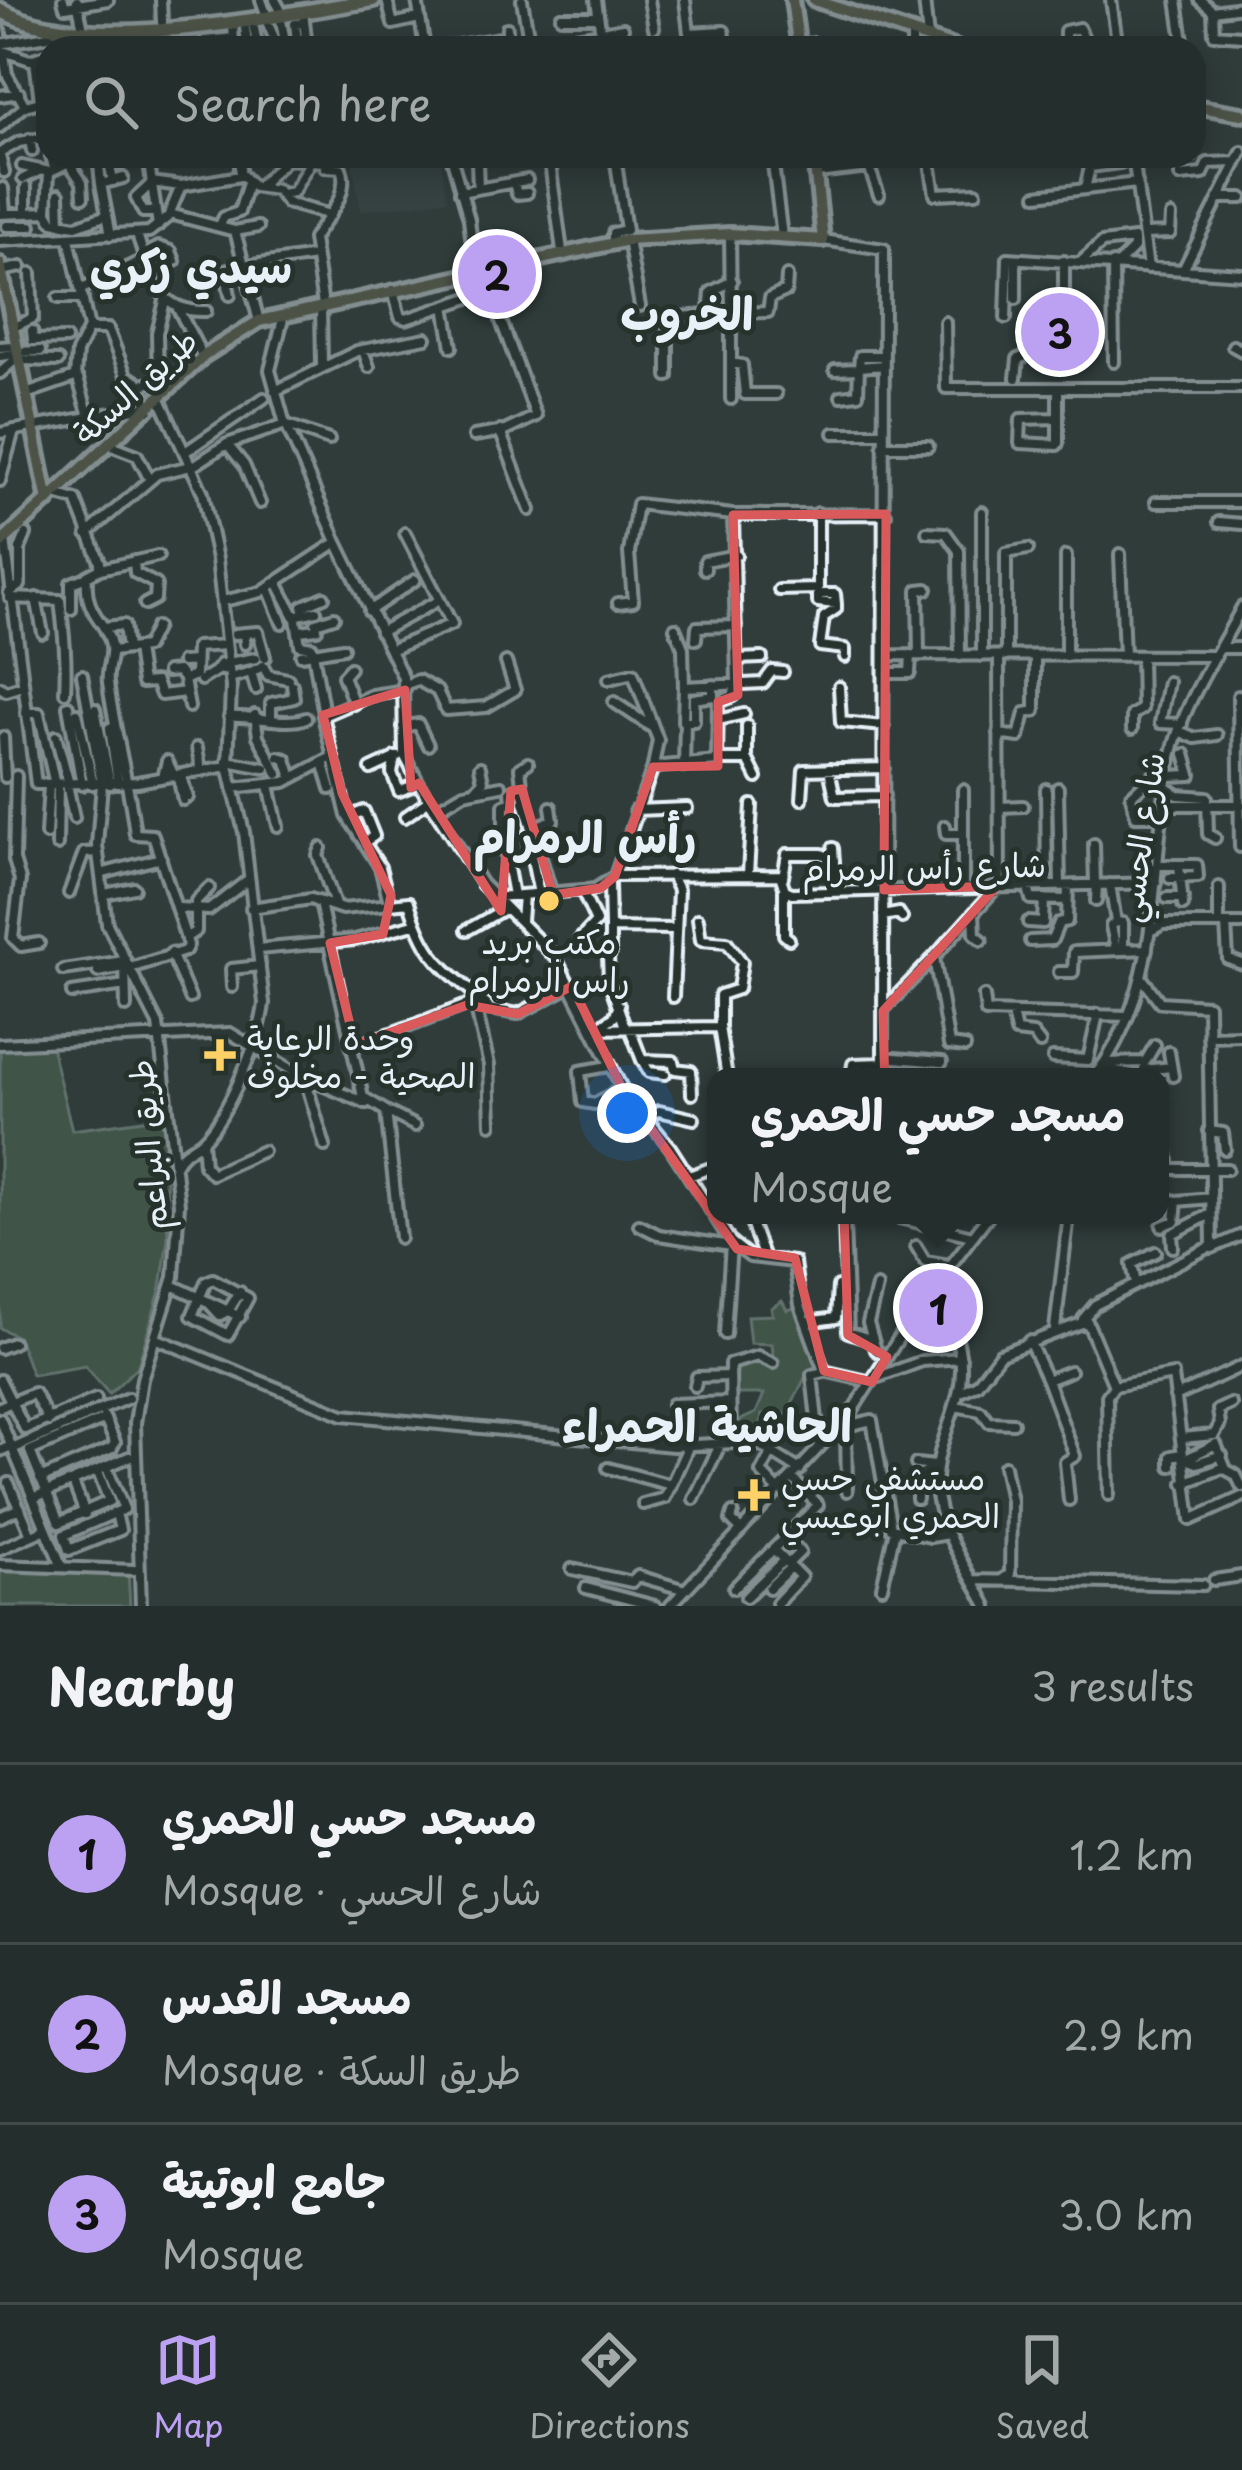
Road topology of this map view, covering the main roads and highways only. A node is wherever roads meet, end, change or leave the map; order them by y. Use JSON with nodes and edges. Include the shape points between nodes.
{"nodes":[{"id":1,"x":373,"y":0,"type":"edge"},
{"id":2,"x":792,"y":0,"type":"edge"},
{"id":3,"x":814,"y":0,"type":"edge"},
{"id":4,"x":340,"y":2,"type":"edge"},
{"id":5,"x":1,"y":5,"type":"edge"},
{"id":6,"x":303,"y":10,"type":"edge"},
{"id":7,"x":262,"y":12,"type":"edge"},
{"id":8,"x":183,"y":22,"type":"junction"},
{"id":9,"x":159,"y":30,"type":"junction"},
{"id":10,"x":79,"y":34,"type":"edge"},
{"id":11,"x":797,"y":36,"type":"edge"},
{"id":12,"x":920,"y":36,"type":"edge"},
{"id":13,"x":1206,"y":108,"type":"edge"},
{"id":14,"x":1242,"y":114,"type":"edge"},
{"id":15,"x":815,"y":168,"type":"edge"},
{"id":16,"x":0,"y":270,"type":"edge"},
{"id":17,"x":2,"y":292,"type":"edge"},
{"id":18,"x":11,"y":348,"type":"edge"},
{"id":19,"x":30,"y":427,"type":"junction"},
{"id":20,"x":52,"y":500,"type":"junction"},
{"id":21,"x":2,"y":542,"type":"edge"}],
"edges":[{"from":1,"to":4,"type":"highway"},
{"from":2,"to":11,"type":"main road"},
{"from":3,"to":12,"type":"main road"},
{"from":4,"to":6,"type":"highway"},
{"from":5,"to":10,"type":"highway"},
{"from":5,"to":10,"type":"highway","via":[[26,33]]},
{"from":6,"to":7,"type":"highway"},
{"from":7,"to":8,"type":"highway"},
{"from":7,"to":8,"type":"highway"},
{"from":8,"to":9,"type":"highway"},
{"from":9,"to":10,"type":"highway"},
{"from":9,"to":10,"type":"highway"},
{"from":13,"to":14,"type":"main road"},
{"from":15,"to":20,"type":"main road","name":"طريق السكة","via":[[824,239],[628,240],[259,321],[203,357]]},
{"from":16,"to":17,"type":"main road"},
{"from":16,"to":18,"type":"main road"},
{"from":17,"to":18,"type":"main road"},
{"from":18,"to":19,"type":"main road"},
{"from":18,"to":19,"type":"main road"},
{"from":19,"to":20,"type":"main road"},
{"from":20,"to":21,"type":"main road","name":"طريق السكة"}]}
